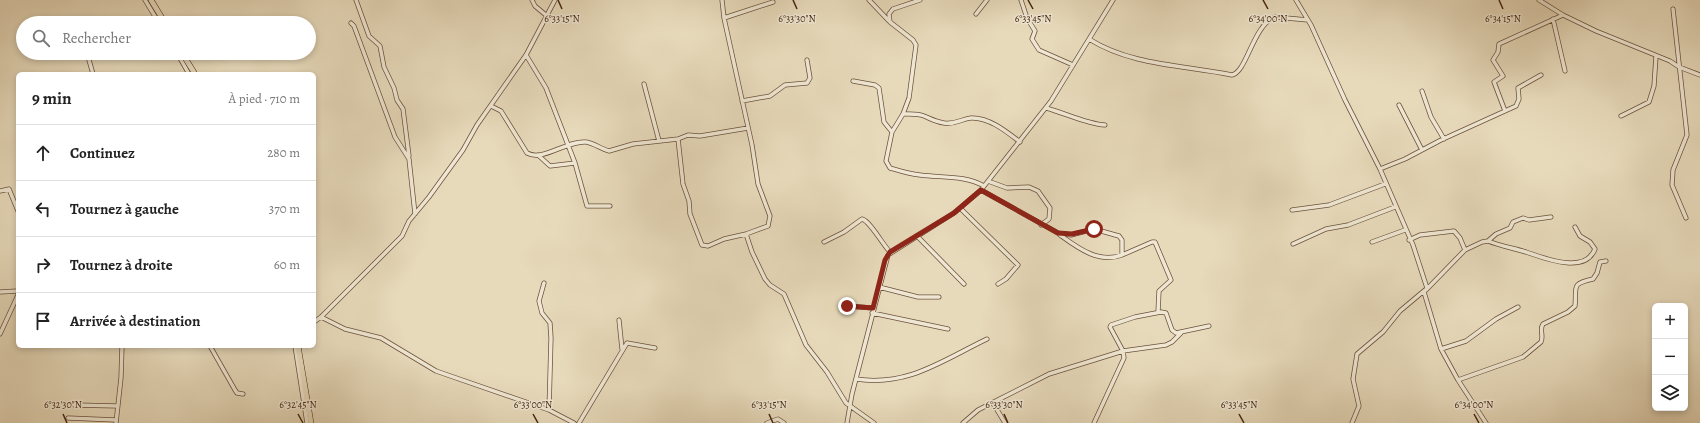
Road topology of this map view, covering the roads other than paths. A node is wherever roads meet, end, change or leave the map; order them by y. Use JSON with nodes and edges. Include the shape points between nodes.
{"nodes":[{"id":1,"x":145,"y":0,"type":"edge"},
{"id":2,"x":151,"y":0,"type":"edge"},
{"id":3,"x":356,"y":0,"type":"edge"},
{"id":4,"x":532,"y":0,"type":"edge"},
{"id":5,"x":555,"y":0,"type":"edge"},
{"id":6,"x":722,"y":0,"type":"edge"},
{"id":7,"x":870,"y":0,"type":"edge"},
{"id":8,"x":920,"y":0,"type":"edge"},
{"id":9,"x":987,"y":0,"type":"edge"},
{"id":10,"x":1021,"y":0,"type":"edge"},
{"id":11,"x":1112,"y":0,"type":"edge"},
{"id":12,"x":1296,"y":0,"type":"edge"},
{"id":13,"x":1539,"y":0,"type":"edge"},
{"id":14,"x":773,"y":2,"type":"dead end"},
{"id":15,"x":1672,"y":8,"type":"dead end"},
{"id":16,"x":889,"y":12,"type":"junction"},
{"id":17,"x":976,"y":14,"type":"dead end"},
{"id":18,"x":882,"y":15,"type":"junction"},
{"id":19,"x":1562,"y":15,"type":"junction"},
{"id":20,"x":155,"y":16,"type":"edge"},
{"id":21,"x":161,"y":16,"type":"edge"},
{"id":22,"x":547,"y":16,"type":"junction"},
{"id":23,"x":724,"y":18,"type":"junction"},
{"id":24,"x":1553,"y":19,"type":"junction"},
{"id":25,"x":1308,"y":20,"type":"junction"},
{"id":26,"x":890,"y":22,"type":"junction"},
{"id":27,"x":351,"y":24,"type":"dead end"},
{"id":28,"x":1089,"y":39,"type":"junction"},
{"id":29,"x":526,"y":55,"type":"junction"},
{"id":30,"x":1656,"y":56,"type":"junction"},
{"id":31,"x":89,"y":60,"type":"edge"},
{"id":32,"x":181,"y":60,"type":"edge"},
{"id":33,"x":186,"y":60,"type":"edge"},
{"id":34,"x":807,"y":60,"type":"dead end"},
{"id":35,"x":1073,"y":65,"type":"junction"},
{"id":36,"x":1679,"y":67,"type":"junction"},
{"id":37,"x":1565,"y":71,"type":"dead end"},
{"id":38,"x":92,"y":72,"type":"edge"},
{"id":39,"x":188,"y":72,"type":"edge"},
{"id":40,"x":193,"y":72,"type":"edge"},
{"id":41,"x":1541,"y":75,"type":"dead end"},
{"id":42,"x":1700,"y":75,"type":"edge"},
{"id":43,"x":853,"y":81,"type":"dead end"},
{"id":44,"x":644,"y":84,"type":"dead end"},
{"id":45,"x":1422,"y":91,"type":"dead end"},
{"id":46,"x":742,"y":101,"type":"junction"},
{"id":47,"x":1399,"y":105,"type":"dead end"},
{"id":48,"x":491,"y":106,"type":"junction"},
{"id":49,"x":1046,"y":108,"type":"junction"},
{"id":50,"x":1505,"y":111,"type":"junction"},
{"id":51,"x":902,"y":114,"type":"junction"},
{"id":52,"x":1621,"y":116,"type":"dead end"},
{"id":53,"x":1105,"y":125,"type":"dead end"},
{"id":54,"x":748,"y":128,"type":"junction"},
{"id":55,"x":892,"y":132,"type":"junction"},
{"id":56,"x":678,"y":139,"type":"junction"},
{"id":57,"x":1444,"y":139,"type":"junction"},
{"id":58,"x":659,"y":141,"type":"junction"},
{"id":59,"x":1020,"y":142,"type":"junction"},
{"id":60,"x":567,"y":144,"type":"junction"},
{"id":61,"x":1422,"y":150,"type":"junction"},
{"id":62,"x":538,"y":155,"type":"junction"},
{"id":63,"x":409,"y":159,"type":"junction"},
{"id":64,"x":575,"y":163,"type":"junction"},
{"id":65,"x":1380,"y":168,"type":"junction"},
{"id":66,"x":988,"y":181,"type":"junction"},
{"id":67,"x":1385,"y":184,"type":"junction"},
{"id":68,"x":982,"y":188,"type":"junction"},
{"id":69,"x":0,"y":191,"type":"edge"},
{"id":70,"x":16,"y":206,"type":"edge"},
{"id":71,"x":610,"y":206,"type":"dead end"},
{"id":72,"x":1395,"y":207,"type":"junction"},
{"id":73,"x":961,"y":209,"type":"junction"},
{"id":74,"x":1292,"y":210,"type":"dead end"},
{"id":75,"x":416,"y":214,"type":"junction"},
{"id":76,"x":1551,"y":217,"type":"dead end"},
{"id":77,"x":1686,"y":218,"type":"dead end"},
{"id":78,"x":1041,"y":225,"type":"junction"},
{"id":79,"x":1575,"y":227,"type":"dead end"},
{"id":80,"x":1405,"y":230,"type":"junction"},
{"id":81,"x":1058,"y":233,"type":"junction"},
{"id":82,"x":746,"y":234,"type":"junction"},
{"id":83,"x":917,"y":236,"type":"junction"},
{"id":84,"x":1409,"y":240,"type":"junction"},
{"id":85,"x":1488,"y":241,"type":"junction"},
{"id":86,"x":824,"y":242,"type":"dead end"},
{"id":87,"x":1372,"y":242,"type":"dead end"},
{"id":88,"x":1293,"y":244,"type":"dead end"},
{"id":89,"x":1465,"y":250,"type":"junction"},
{"id":90,"x":890,"y":252,"type":"junction"},
{"id":91,"x":1122,"y":254,"type":"junction"},
{"id":92,"x":1606,"y":261,"type":"dead end"},
{"id":93,"x":544,"y":283,"type":"dead end"},
{"id":94,"x":964,"y":284,"type":"dead end"},
{"id":95,"x":998,"y":284,"type":"dead end"},
{"id":96,"x":879,"y":287,"type":"junction"},
{"id":97,"x":1427,"y":288,"type":"junction"},
{"id":98,"x":16,"y":291,"type":"edge"},
{"id":99,"x":0,"y":292,"type":"edge"},
{"id":100,"x":1424,"y":292,"type":"junction"},
{"id":101,"x":939,"y":297,"type":"dead end"},
{"id":102,"x":16,"y":299,"type":"edge"},
{"id":103,"x":847,"y":306,"type":"dead end"},
{"id":104,"x":1518,"y":307,"type":"dead end"},
{"id":105,"x":873,"y":308,"type":"junction"},
{"id":106,"x":1158,"y":312,"type":"junction"},
{"id":107,"x":872,"y":313,"type":"junction"},
{"id":108,"x":321,"y":317,"type":"junction"},
{"id":109,"x":619,"y":320,"type":"dead end"},
{"id":110,"x":316,"y":321,"type":"edge"},
{"id":111,"x":1209,"y":326,"type":"dead end"},
{"id":112,"x":948,"y":328,"type":"dead end"},
{"id":113,"x":1181,"y":333,"type":"junction"},
{"id":114,"x":0,"y":334,"type":"edge"},
{"id":115,"x":987,"y":339,"type":"dead end"},
{"id":116,"x":122,"y":348,"type":"edge"},
{"id":117,"x":211,"y":348,"type":"edge"},
{"id":118,"x":297,"y":348,"type":"edge"},
{"id":119,"x":297,"y":348,"type":"edge"},
{"id":120,"x":655,"y":348,"type":"dead end"},
{"id":121,"x":622,"y":349,"type":"junction"},
{"id":122,"x":1441,"y":349,"type":"junction"},
{"id":123,"x":1123,"y":351,"type":"junction"},
{"id":124,"x":856,"y":379,"type":"junction"},
{"id":125,"x":1458,"y":380,"type":"junction"},
{"id":126,"x":244,"y":394,"type":"dead end"},
{"id":127,"x":992,"y":403,"type":"junction"},
{"id":128,"x":74,"y":405,"type":"dead end"},
{"id":129,"x":118,"y":406,"type":"junction"},
{"id":130,"x":849,"y":407,"type":"junction"},
{"id":131,"x":549,"y":410,"type":"junction"},
{"id":132,"x":68,"y":418,"type":"dead end"},
{"id":133,"x":116,"y":421,"type":"edge"},
{"id":134,"x":308,"y":423,"type":"edge"},
{"id":135,"x":311,"y":423,"type":"edge"},
{"id":136,"x":574,"y":423,"type":"edge"},
{"id":137,"x":579,"y":423,"type":"edge"},
{"id":138,"x":767,"y":423,"type":"edge"},
{"id":139,"x":784,"y":423,"type":"edge"},
{"id":140,"x":847,"y":423,"type":"edge"},
{"id":141,"x":874,"y":423,"type":"edge"},
{"id":142,"x":964,"y":423,"type":"edge"},
{"id":143,"x":1005,"y":423,"type":"edge"},
{"id":144,"x":1094,"y":423,"type":"edge"},
{"id":145,"x":1352,"y":423,"type":"edge"},
{"id":146,"x":1486,"y":423,"type":"edge"}],
"edges":[{"from":1,"to":20,"type":"street"},
{"from":2,"to":21,"type":"highway"},
{"from":3,"to":63,"type":"street","via":[[369,36],[380,46],[384,67],[403,109]]},
{"from":4,"to":22,"type":"street"},
{"from":5,"to":22,"type":"street"},
{"from":6,"to":23,"type":"street"},
{"from":7,"to":18,"type":"street"},
{"from":8,"to":16,"type":"street"},
{"from":9,"to":17,"type":"street"},
{"from":10,"to":35,"type":"street","via":[[1035,31],[1032,39],[1037,48]]},
{"from":11,"to":28,"type":"street"},
{"from":12,"to":25,"type":"street"},
{"from":13,"to":19,"type":"street"},
{"from":14,"to":23,"type":"street"},
{"from":15,"to":36,"type":"street"},
{"from":16,"to":18,"type":"street"},
{"from":16,"to":26,"type":"street"},
{"from":18,"to":26,"type":"street"},
{"from":19,"to":24,"type":"street"},
{"from":19,"to":30,"type":"street"},
{"from":22,"to":29,"type":"street"},
{"from":23,"to":46,"type":"street"},
{"from":24,"to":37,"type":"street"},
{"from":24,"to":50,"type":"street","via":[[1499,44],[1493,60],[1503,76],[1494,82]]},
{"from":25,"to":28,"type":"street","via":[[1272,18],[1258,33],[1239,71],[1232,75],[1136,59],[1103,48]]},
{"from":25,"to":65,"type":"street"},
{"from":26,"to":51,"type":"street","via":[[916,45],[909,98]]},
{"from":27,"to":63,"type":"street","via":[[354,26],[395,137]]},
{"from":28,"to":35,"type":"street"},
{"from":29,"to":48,"type":"street"},
{"from":29,"to":60,"type":"street","via":[[546,88]]},
{"from":30,"to":36,"type":"street","via":[[1670,60]]},
{"from":30,"to":52,"type":"street","via":[[1654,86],[1649,102]]},
{"from":31,"to":38,"type":"street"},
{"from":32,"to":39,"type":"street"},
{"from":33,"to":40,"type":"highway"},
{"from":34,"to":46,"type":"street","via":[[810,78],[807,83],[784,85],[770,96]]},
{"from":35,"to":49,"type":"street"},
{"from":36,"to":42,"type":"street"},
{"from":36,"to":77,"type":"street","via":[[1687,135],[1673,170],[1672,185]]},
{"from":41,"to":50,"type":"street","via":[[1518,88],[1519,102]]},
{"from":43,"to":55,"type":"street","via":[[879,88],[884,122]]},
{"from":44,"to":58,"type":"street"},
{"from":45,"to":57,"type":"street"},
{"from":46,"to":54,"type":"street"},
{"from":47,"to":61,"type":"street"},
{"from":48,"to":62,"type":"street","via":[[501,111],[527,153],[532,156]]},
{"from":48,"to":75,"type":"street","via":[[463,150]]},
{"from":49,"to":53,"type":"street","via":[[1085,122]]},
{"from":49,"to":59,"type":"street"},
{"from":50,"to":57,"type":"street"},
{"from":51,"to":55,"type":"street"},
{"from":51,"to":59,"type":"street","via":[[917,114],[947,124],[971,118],[980,120],[995,125]]},
{"from":54,"to":56,"type":"street","via":[[700,136],[681,136]]},
{"from":54,"to":82,"type":"street","via":[[758,184],[770,222],[768,226]]},
{"from":55,"to":68,"type":"street","via":[[886,161],[890,168],[909,174],[969,180]]},
{"from":56,"to":58,"type":"street"},
{"from":56,"to":82,"type":"street","via":[[683,184],[690,214],[702,245],[708,246]]},
{"from":57,"to":61,"type":"street"},
{"from":58,"to":60,"type":"street","via":[[633,144],[609,151],[587,142]]},
{"from":59,"to":66,"type":"street"},
{"from":60,"to":62,"type":"street"},
{"from":60,"to":64,"type":"street"},
{"from":61,"to":65,"type":"street"},
{"from":62,"to":64,"type":"street","via":[[550,166]]},
{"from":63,"to":75,"type":"street"},
{"from":64,"to":71,"type":"street","via":[[587,206]]},
{"from":65,"to":67,"type":"street"},
{"from":66,"to":68,"type":"street"},
{"from":66,"to":78,"type":"street","via":[[1008,188],[1029,187],[1038,191],[1050,208],[1049,219]]},
{"from":67,"to":72,"type":"street"},
{"from":67,"to":74,"type":"street","via":[[1329,205]]},
{"from":68,"to":73,"type":"street"},
{"from":68,"to":78,"type":"street"},
{"from":69,"to":70,"type":"street","via":[[9,189]]},
{"from":72,"to":80,"type":"street"},
{"from":72,"to":88,"type":"street","via":[[1326,229]]},
{"from":73,"to":83,"type":"street"},
{"from":73,"to":95,"type":"street","via":[[1018,265]]},
{"from":75,"to":108,"type":"street","via":[[402,236]]},
{"from":76,"to":85,"type":"street","via":[[1529,220],[1523,218],[1513,222],[1510,228]]},
{"from":78,"to":81,"type":"street"},
{"from":79,"to":85,"type":"street","via":[[1580,236],[1596,249],[1585,260],[1562,263]]},
{"from":80,"to":84,"type":"street"},
{"from":80,"to":87,"type":"street"},
{"from":81,"to":91,"type":"street","via":[[1094,255],[1114,258]]},
{"from":81,"to":91,"type":"street","via":[[1072,234],[1094,229],[1119,236],[1122,240]]},
{"from":82,"to":130,"type":"street","via":[[765,279],[784,294],[806,345]]},
{"from":83,"to":90,"type":"street"},
{"from":83,"to":94,"type":"street"},
{"from":84,"to":89,"type":"street","via":[[1420,235],[1454,231]]},
{"from":84,"to":97,"type":"street"},
{"from":85,"to":89,"type":"street"},
{"from":86,"to":90,"type":"street","via":[[862,219],[870,224]]},
{"from":89,"to":100,"type":"street"},
{"from":90,"to":96,"type":"street","via":[[885,260]]},
{"from":91,"to":106,"type":"street","via":[[1155,242],[1171,280],[1159,290]]},
{"from":92,"to":125,"type":"street","via":[[1600,262],[1593,278],[1578,283],[1575,306],[1543,324],[1541,342],[1523,357]]},
{"from":93,"to":131,"type":"street","via":[[539,301],[542,313],[550,323]]},
{"from":96,"to":101,"type":"street","via":[[918,297]]},
{"from":96,"to":105,"type":"street"},
{"from":97,"to":100,"type":"street"},
{"from":97,"to":145,"type":"street","via":[[1357,354],[1353,379],[1359,406]]},
{"from":98,"to":99,"type":"street"},
{"from":100,"to":122,"type":"street"},
{"from":102,"to":114,"type":"street"},
{"from":103,"to":105,"type":"street"},
{"from":104,"to":122,"type":"street","via":[[1466,341]]},
{"from":105,"to":107,"type":"street"},
{"from":106,"to":113,"type":"street","via":[[1166,313],[1173,332]]},
{"from":106,"to":123,"type":"street","via":[[1135,316],[1111,325]]},
{"from":107,"to":112,"type":"street"},
{"from":107,"to":124,"type":"street"},
{"from":108,"to":110,"type":"street"},
{"from":108,"to":131,"type":"street","via":[[345,330],[381,338],[436,370]]},
{"from":109,"to":121,"type":"street"},
{"from":111,"to":113,"type":"street"},
{"from":113,"to":123,"type":"street","via":[[1166,345]]},
{"from":115,"to":124,"type":"street","via":[[908,376],[874,381]]},
{"from":116,"to":129,"type":"street"},
{"from":117,"to":126,"type":"street","via":[[235,390]]},
{"from":118,"to":134,"type":"street"},
{"from":119,"to":135,"type":"highway"},
{"from":120,"to":121,"type":"street","via":[[630,343]]},
{"from":121,"to":137,"type":"street"},
{"from":122,"to":125,"type":"street"},
{"from":123,"to":127,"type":"street","via":[[1049,374]]},
{"from":123,"to":144,"type":"street","via":[[1121,366]]},
{"from":124,"to":130,"type":"street"},
{"from":125,"to":146,"type":"street"},
{"from":127,"to":142,"type":"street","via":[[978,410]]},
{"from":127,"to":143,"type":"street"},
{"from":128,"to":129,"type":"street"},
{"from":129,"to":133,"type":"street"},
{"from":130,"to":140,"type":"street"},
{"from":130,"to":141,"type":"street"},
{"from":131,"to":136,"type":"street"},
{"from":132,"to":133,"type":"street"},
{"from":138,"to":139,"type":"street","via":[[778,419]]}]}
